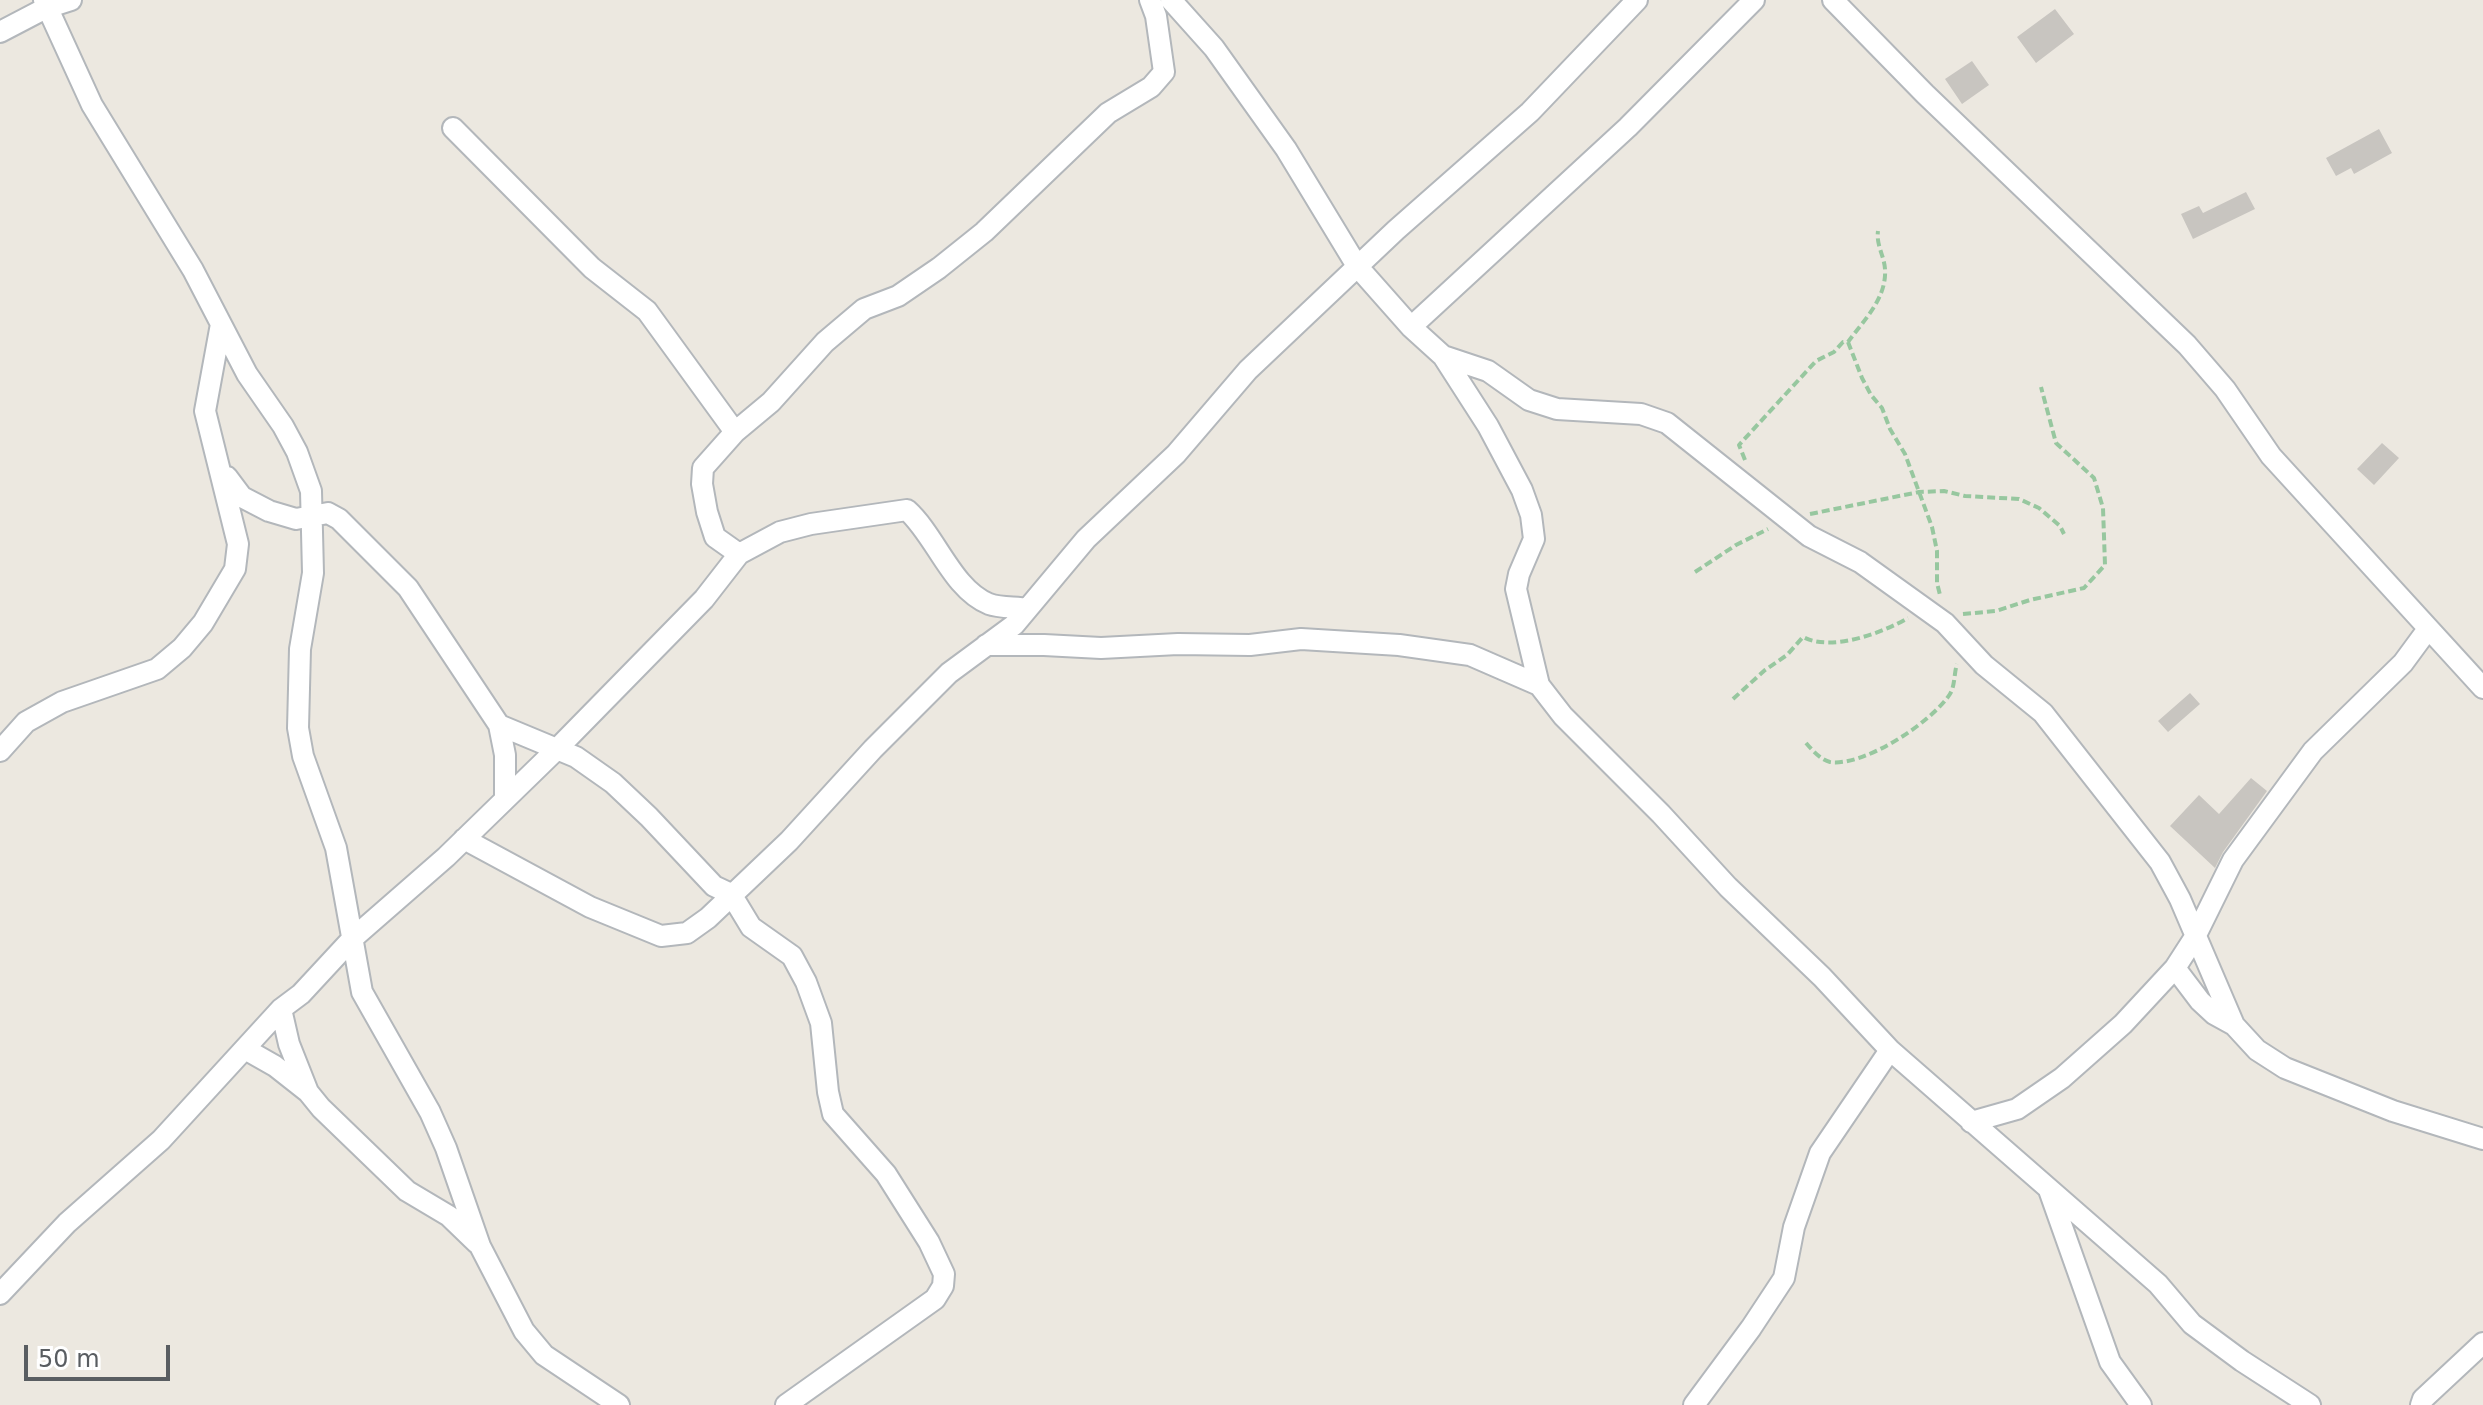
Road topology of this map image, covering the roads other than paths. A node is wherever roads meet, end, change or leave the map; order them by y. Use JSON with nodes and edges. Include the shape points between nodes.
{"nodes":[{"id":1,"x":71,"y":0,"type":"edge"},
{"id":2,"x":1150,"y":0,"type":"edge"},
{"id":3,"x":1171,"y":0,"type":"edge"},
{"id":4,"x":1637,"y":0,"type":"edge"},
{"id":5,"x":1754,"y":0,"type":"edge"},
{"id":6,"x":1833,"y":0,"type":"edge"},
{"id":7,"x":45,"y":4,"type":"edge"},
{"id":8,"x":0,"y":32,"type":"edge"},
{"id":9,"x":453,"y":128,"type":"dead end"},
{"id":10,"x":1357,"y":266,"type":"junction"},
{"id":11,"x":221,"y":324,"type":"junction"},
{"id":12,"x":1411,"y":327,"type":"junction"},
{"id":13,"x":1443,"y":356,"type":"junction"},
{"id":14,"x":735,"y":432,"type":"junction"},
{"id":15,"x":217,"y":464,"type":"junction"},
{"id":16,"x":313,"y":517,"type":"junction"},
{"id":17,"x":739,"y":554,"type":"junction"},
{"id":18,"x":1027,"y":609,"type":"junction"},
{"id":19,"x":2428,"y":629,"type":"junction"},
{"id":20,"x":986,"y":645,"type":"junction"},
{"id":21,"x":1539,"y":685,"type":"junction"},
{"id":22,"x":2483,"y":688,"type":"edge"},
{"id":23,"x":499,"y":725,"type":"junction"},
{"id":24,"x":557,"y":749,"type":"junction"},
{"id":25,"x":0,"y":751,"type":"edge"},
{"id":26,"x":505,"y":799,"type":"junction"},
{"id":27,"x":464,"y":839,"type":"junction"},
{"id":28,"x":731,"y":894,"type":"junction"},
{"id":29,"x":2195,"y":937,"type":"junction"},
{"id":30,"x":352,"y":939,"type":"junction"},
{"id":31,"x":2175,"y":968,"type":"junction"},
{"id":32,"x":281,"y":1009,"type":"junction"},
{"id":33,"x":2234,"y":1025,"type":"junction"},
{"id":34,"x":245,"y":1049,"type":"junction"},
{"id":35,"x":1890,"y":1050,"type":"junction"},
{"id":36,"x":308,"y":1092,"type":"junction"},
{"id":37,"x":1971,"y":1122,"type":"junction"},
{"id":38,"x":2483,"y":1139,"type":"edge"},
{"id":39,"x":2048,"y":1187,"type":"junction"},
{"id":40,"x":480,"y":1246,"type":"junction"},
{"id":41,"x":0,"y":1294,"type":"edge"},
{"id":42,"x":2483,"y":1343,"type":"edge"},
{"id":43,"x":619,"y":1405,"type":"edge"},
{"id":44,"x":786,"y":1405,"type":"edge"},
{"id":45,"x":1694,"y":1405,"type":"edge"},
{"id":46,"x":2141,"y":1405,"type":"edge"},
{"id":47,"x":2310,"y":1405,"type":"edge"},
{"id":48,"x":2421,"y":1405,"type":"edge"}],
"edges":[{"from":1,"to":7,"type":"street"},
{"from":2,"to":14,"type":"street","via":[[1164,72],[1151,87],[1108,113],[939,268],[898,296],[864,309]]},
{"from":3,"to":10,"type":"street","via":[[1214,48],[1286,149]]},
{"from":4,"to":10,"type":"street","via":[[1530,112]]},
{"from":5,"to":12,"type":"street","via":[[1628,127]]},
{"from":6,"to":19,"type":"street","via":[[2187,345],[2271,456]]},
{"from":7,"to":8,"type":"street"},
{"from":7,"to":11,"type":"street","via":[[92,105]]},
{"from":9,"to":14,"type":"street","via":[[592,268],[647,311]]},
{"from":10,"to":12,"type":"street"},
{"from":10,"to":18,"type":"street","via":[[1248,370],[1176,454],[1086,539]]},
{"from":11,"to":15,"type":"street","via":[[205,411]]},
{"from":11,"to":16,"type":"street","via":[[297,452],[311,491]]},
{"from":12,"to":13,"type":"street"},
{"from":13,"to":21,"type":"street","via":[[1488,426],[1531,515],[1534,539],[1516,589]]},
{"from":13,"to":29,"type":"street","via":[[1488,371],[1529,400],[1557,409],[1641,414],[1667,423],[1809,536],[1860,562],[1945,623],[1984,665],[2043,713],[2160,862]]},
{"from":14,"to":17,"type":"street","via":[[703,468],[702,484],[715,537]]},
{"from":15,"to":16,"type":"street","via":[[242,497],[296,519]]},
{"from":15,"to":25,"type":"street","via":[[238,544],[235,569],[203,623],[157,669],[62,702],[26,722]]},
{"from":16,"to":23,"type":"street","via":[[328,513],[339,519],[408,588]]},
{"from":16,"to":30,"type":"street","via":[[298,728],[336,848]]},
{"from":17,"to":18,"type":"street","via":[[780,532],[907,510],[921,522],[960,583],[989,604]]},
{"from":17,"to":24,"type":"street","via":[[704,599]]},
{"from":18,"to":20,"type":"street"},
{"from":19,"to":22,"type":"street"},
{"from":19,"to":29,"type":"street","via":[[2403,663],[2313,751],[2233,860]]},
{"from":20,"to":21,"type":"street","via":[[1101,648],[1301,639],[1385,644],[1470,655]]},
{"from":20,"to":28,"type":"street","via":[[949,673],[789,841]]},
{"from":21,"to":35,"type":"street","via":[[1563,716]]},
{"from":23,"to":24,"type":"street"},
{"from":23,"to":26,"type":"street"},
{"from":24,"to":26,"type":"street"},
{"from":24,"to":28,"type":"street","via":[[613,783],[704,877]]},
{"from":26,"to":27,"type":"street"},
{"from":27,"to":28,"type":"street","via":[[590,907],[661,936],[687,933]]},
{"from":27,"to":30,"type":"street"},
{"from":28,"to":44,"type":"street","via":[[751,927],[792,956],[821,1023],[833,1114],[886,1174],[944,1274],[935,1299]]},
{"from":29,"to":31,"type":"street"},
{"from":29,"to":33,"type":"street"},
{"from":30,"to":32,"type":"street"},
{"from":30,"to":40,"type":"street","via":[[362,992],[430,1112]]},
{"from":31,"to":33,"type":"street","via":[[2200,1001]]},
{"from":31,"to":37,"type":"street","via":[[2062,1078],[2017,1109]]},
{"from":32,"to":34,"type":"street"},
{"from":32,"to":36,"type":"street"},
{"from":33,"to":38,"type":"street","via":[[2257,1050],[2285,1068],[2393,1111]]},
{"from":34,"to":36,"type":"street"},
{"from":34,"to":41,"type":"street","via":[[161,1140],[67,1223]]},
{"from":35,"to":37,"type":"street"},
{"from":35,"to":45,"type":"street","via":[[1820,1153],[1794,1227],[1784,1278]]},
{"from":36,"to":40,"type":"street","via":[[407,1191],[449,1216]]},
{"from":37,"to":39,"type":"street"},
{"from":39,"to":46,"type":"street","via":[[2110,1362]]},
{"from":39,"to":47,"type":"street","via":[[2158,1284],[2192,1324]]},
{"from":40,"to":43,"type":"street","via":[[524,1331],[544,1355]]},
{"from":42,"to":48,"type":"street"}]}
